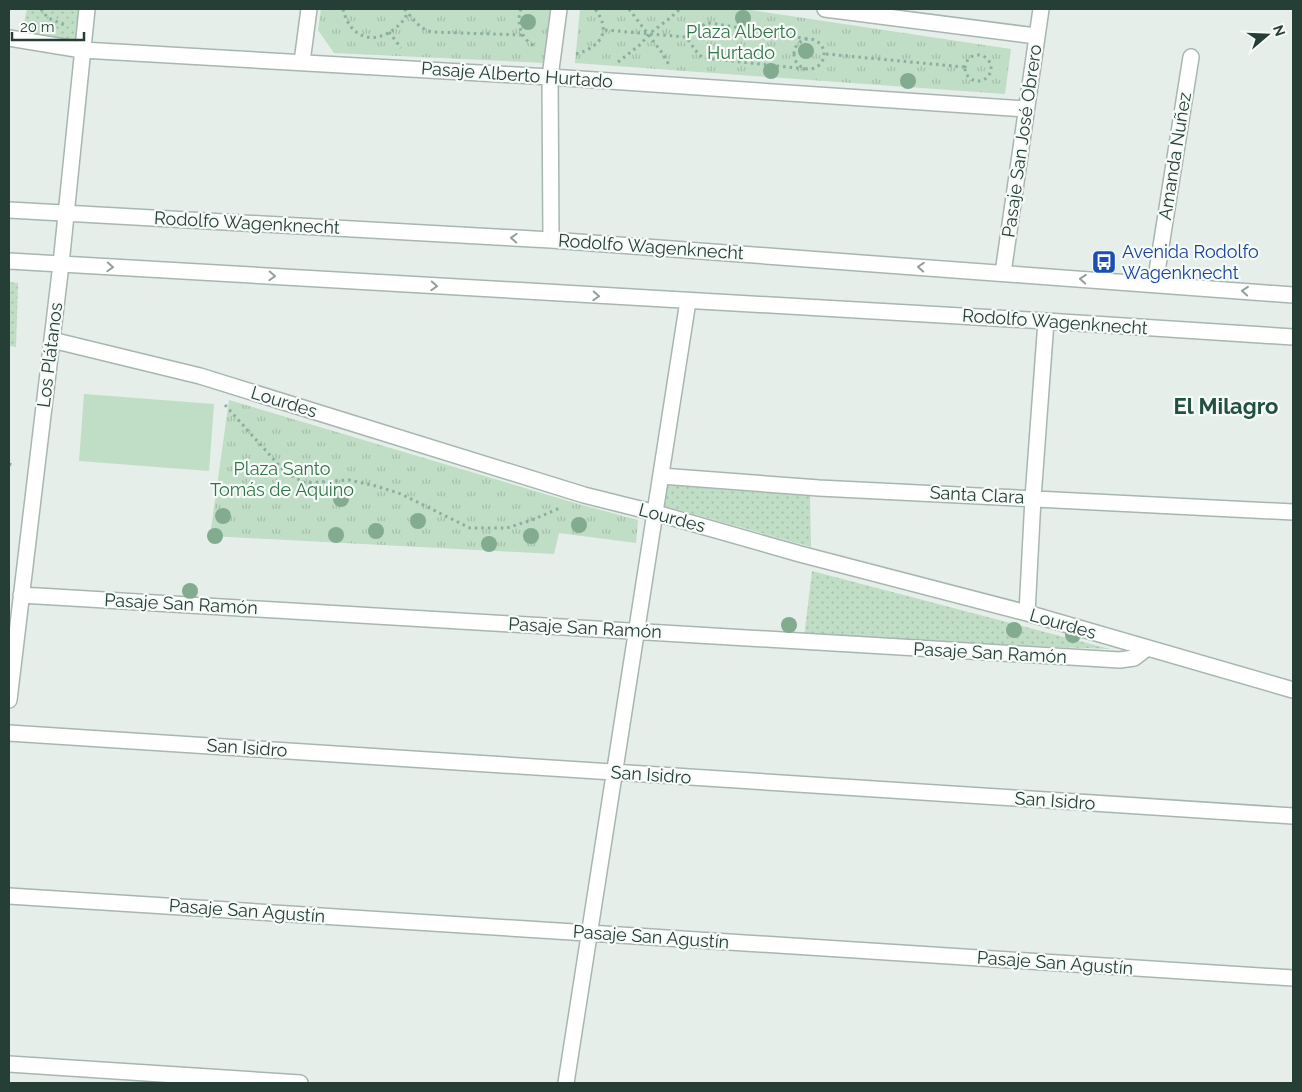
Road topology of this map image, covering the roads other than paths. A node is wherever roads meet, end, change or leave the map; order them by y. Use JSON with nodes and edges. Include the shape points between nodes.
{"nodes":[{"id":1,"x":87,"y":9,"type":"edge"},
{"id":2,"x":309,"y":9,"type":"edge"},
{"id":3,"x":559,"y":9,"type":"edge"},
{"id":4,"x":825,"y":9,"type":"edge"},
{"id":5,"x":1041,"y":9,"type":"edge"},
{"id":6,"x":1036,"y":36,"type":"junction"},
{"id":7,"x":9,"y":38,"type":"edge"},
{"id":8,"x":82,"y":50,"type":"junction"},
{"id":9,"x":1191,"y":57,"type":"dead end"},
{"id":10,"x":302,"y":62,"type":"junction"},
{"id":11,"x":550,"y":77,"type":"junction"},
{"id":12,"x":1026,"y":109,"type":"junction"},
{"id":13,"x":9,"y":210,"type":"edge"},
{"id":14,"x":67,"y":213,"type":"junction"},
{"id":15,"x":551,"y":240,"type":"junction"},
{"id":16,"x":9,"y":261,"type":"edge"},
{"id":17,"x":61,"y":264,"type":"junction"},
{"id":18,"x":1003,"y":273,"type":"junction"},
{"id":19,"x":1155,"y":284,"type":"junction"},
{"id":20,"x":1293,"y":295,"type":"edge"},
{"id":21,"x":688,"y":301,"type":"junction"},
{"id":22,"x":1046,"y":321,"type":"junction"},
{"id":23,"x":1293,"y":338,"type":"edge"},
{"id":24,"x":52,"y":340,"type":"junction"},
{"id":25,"x":661,"y":476,"type":"junction"},
{"id":26,"x":1033,"y":498,"type":"junction"},
{"id":27,"x":1293,"y":512,"type":"edge"},
{"id":28,"x":656,"y":513,"type":"junction"},
{"id":29,"x":16,"y":576,"type":"edge"},
{"id":30,"x":21,"y":595,"type":"junction"},
{"id":31,"x":1027,"y":613,"type":"junction"},
{"id":32,"x":637,"y":631,"type":"junction"},
{"id":33,"x":1146,"y":649,"type":"junction"},
{"id":34,"x":1293,"y":690,"type":"edge"},
{"id":35,"x":9,"y":700,"type":"edge"},
{"id":36,"x":9,"y":733,"type":"edge"},
{"id":37,"x":615,"y":772,"type":"junction"},
{"id":38,"x":1293,"y":816,"type":"edge"},
{"id":39,"x":9,"y":896,"type":"edge"},
{"id":40,"x":590,"y":933,"type":"junction"},
{"id":41,"x":1293,"y":978,"type":"edge"},
{"id":42,"x":9,"y":1064,"type":"edge"},
{"id":43,"x":300,"y":1083,"type":"edge"},
{"id":44,"x":566,"y":1083,"type":"edge"}],
"edges":[{"from":1,"to":8,"type":"street","name":"Los Plátanos"},
{"from":2,"to":10,"type":"street"},
{"from":3,"to":11,"type":"street"},
{"from":4,"to":6,"type":"street"},
{"from":5,"to":6,"type":"street","name":"Pasaje San José Obrero"},
{"from":6,"to":12,"type":"street","name":"Pasaje San José Obrero"},
{"from":7,"to":8,"type":"street","name":"Pasaje Alberto Hurtado"},
{"from":8,"to":10,"type":"street","name":"Pasaje Alberto Hurtado"},
{"from":8,"to":14,"type":"street","name":"Los Plátanos"},
{"from":9,"to":19,"type":"street","name":"Amanda Nuñez"},
{"from":10,"to":11,"type":"street","name":"Pasaje Alberto Hurtado"},
{"from":11,"to":12,"type":"street","name":"Pasaje Alberto Hurtado"},
{"from":11,"to":15,"type":"street"},
{"from":12,"to":18,"type":"street","name":"Pasaje San José Obrero"},
{"from":13,"to":14,"type":"street","name":"Rodolfo Wagenknecht"},
{"from":15,"to":14,"type":"street","name":"Rodolfo Wagenknecht","one_way":true},
{"from":14,"to":17,"type":"street","name":"Los Plátanos"},
{"from":18,"to":15,"type":"street","name":"Rodolfo Wagenknecht","one_way":true},
{"from":16,"to":17,"type":"street","name":"Rodolfo Wagenknecht"},
{"from":17,"to":21,"type":"street","name":"Rodolfo Wagenknecht","one_way":true},
{"from":17,"to":24,"type":"street","name":"Los Plátanos"},
{"from":19,"to":18,"type":"street","name":"Rodolfo Wagenknecht","one_way":true},
{"from":20,"to":19,"type":"street","name":"Rodolfo Wagenknecht","one_way":true},
{"from":21,"to":22,"type":"street","name":"Rodolfo Wagenknecht"},
{"from":21,"to":25,"type":"street"},
{"from":22,"to":23,"type":"street","name":"Rodolfo Wagenknecht"},
{"from":22,"to":26,"type":"street"},
{"from":24,"to":28,"type":"street","name":"Lourdes","via":[[200,376],[584,495]]},
{"from":24,"to":29,"type":"street","name":"Los Plátanos"},
{"from":25,"to":26,"type":"street","name":"Santa Clara","via":[[819,488]]},
{"from":25,"to":28,"type":"street"},
{"from":26,"to":27,"type":"street","name":"Santa Clara"},
{"from":26,"to":31,"type":"street"},
{"from":28,"to":31,"type":"street","name":"Lourdes"},
{"from":28,"to":32,"type":"street"},
{"from":29,"to":30,"type":"street","name":"Los Plátanos"},
{"from":30,"to":32,"type":"street","name":"Pasaje San Ramón"},
{"from":30,"to":35,"type":"street","name":"Los Plátanos"},
{"from":31,"to":33,"type":"street","name":"Lourdes"},
{"from":32,"to":33,"type":"street","name":"Pasaje San Ramón","via":[[1120,660],[1134,658]]},
{"from":32,"to":37,"type":"street"},
{"from":33,"to":34,"type":"street","name":"Lourdes"},
{"from":36,"to":37,"type":"street","name":"San Isidro"},
{"from":37,"to":38,"type":"street","name":"San Isidro"},
{"from":37,"to":40,"type":"street"},
{"from":39,"to":40,"type":"street","name":"Pasaje San Agustín"},
{"from":40,"to":41,"type":"street","name":"Pasaje San Agustín"},
{"from":40,"to":44,"type":"street"},
{"from":42,"to":43,"type":"street"}]}
